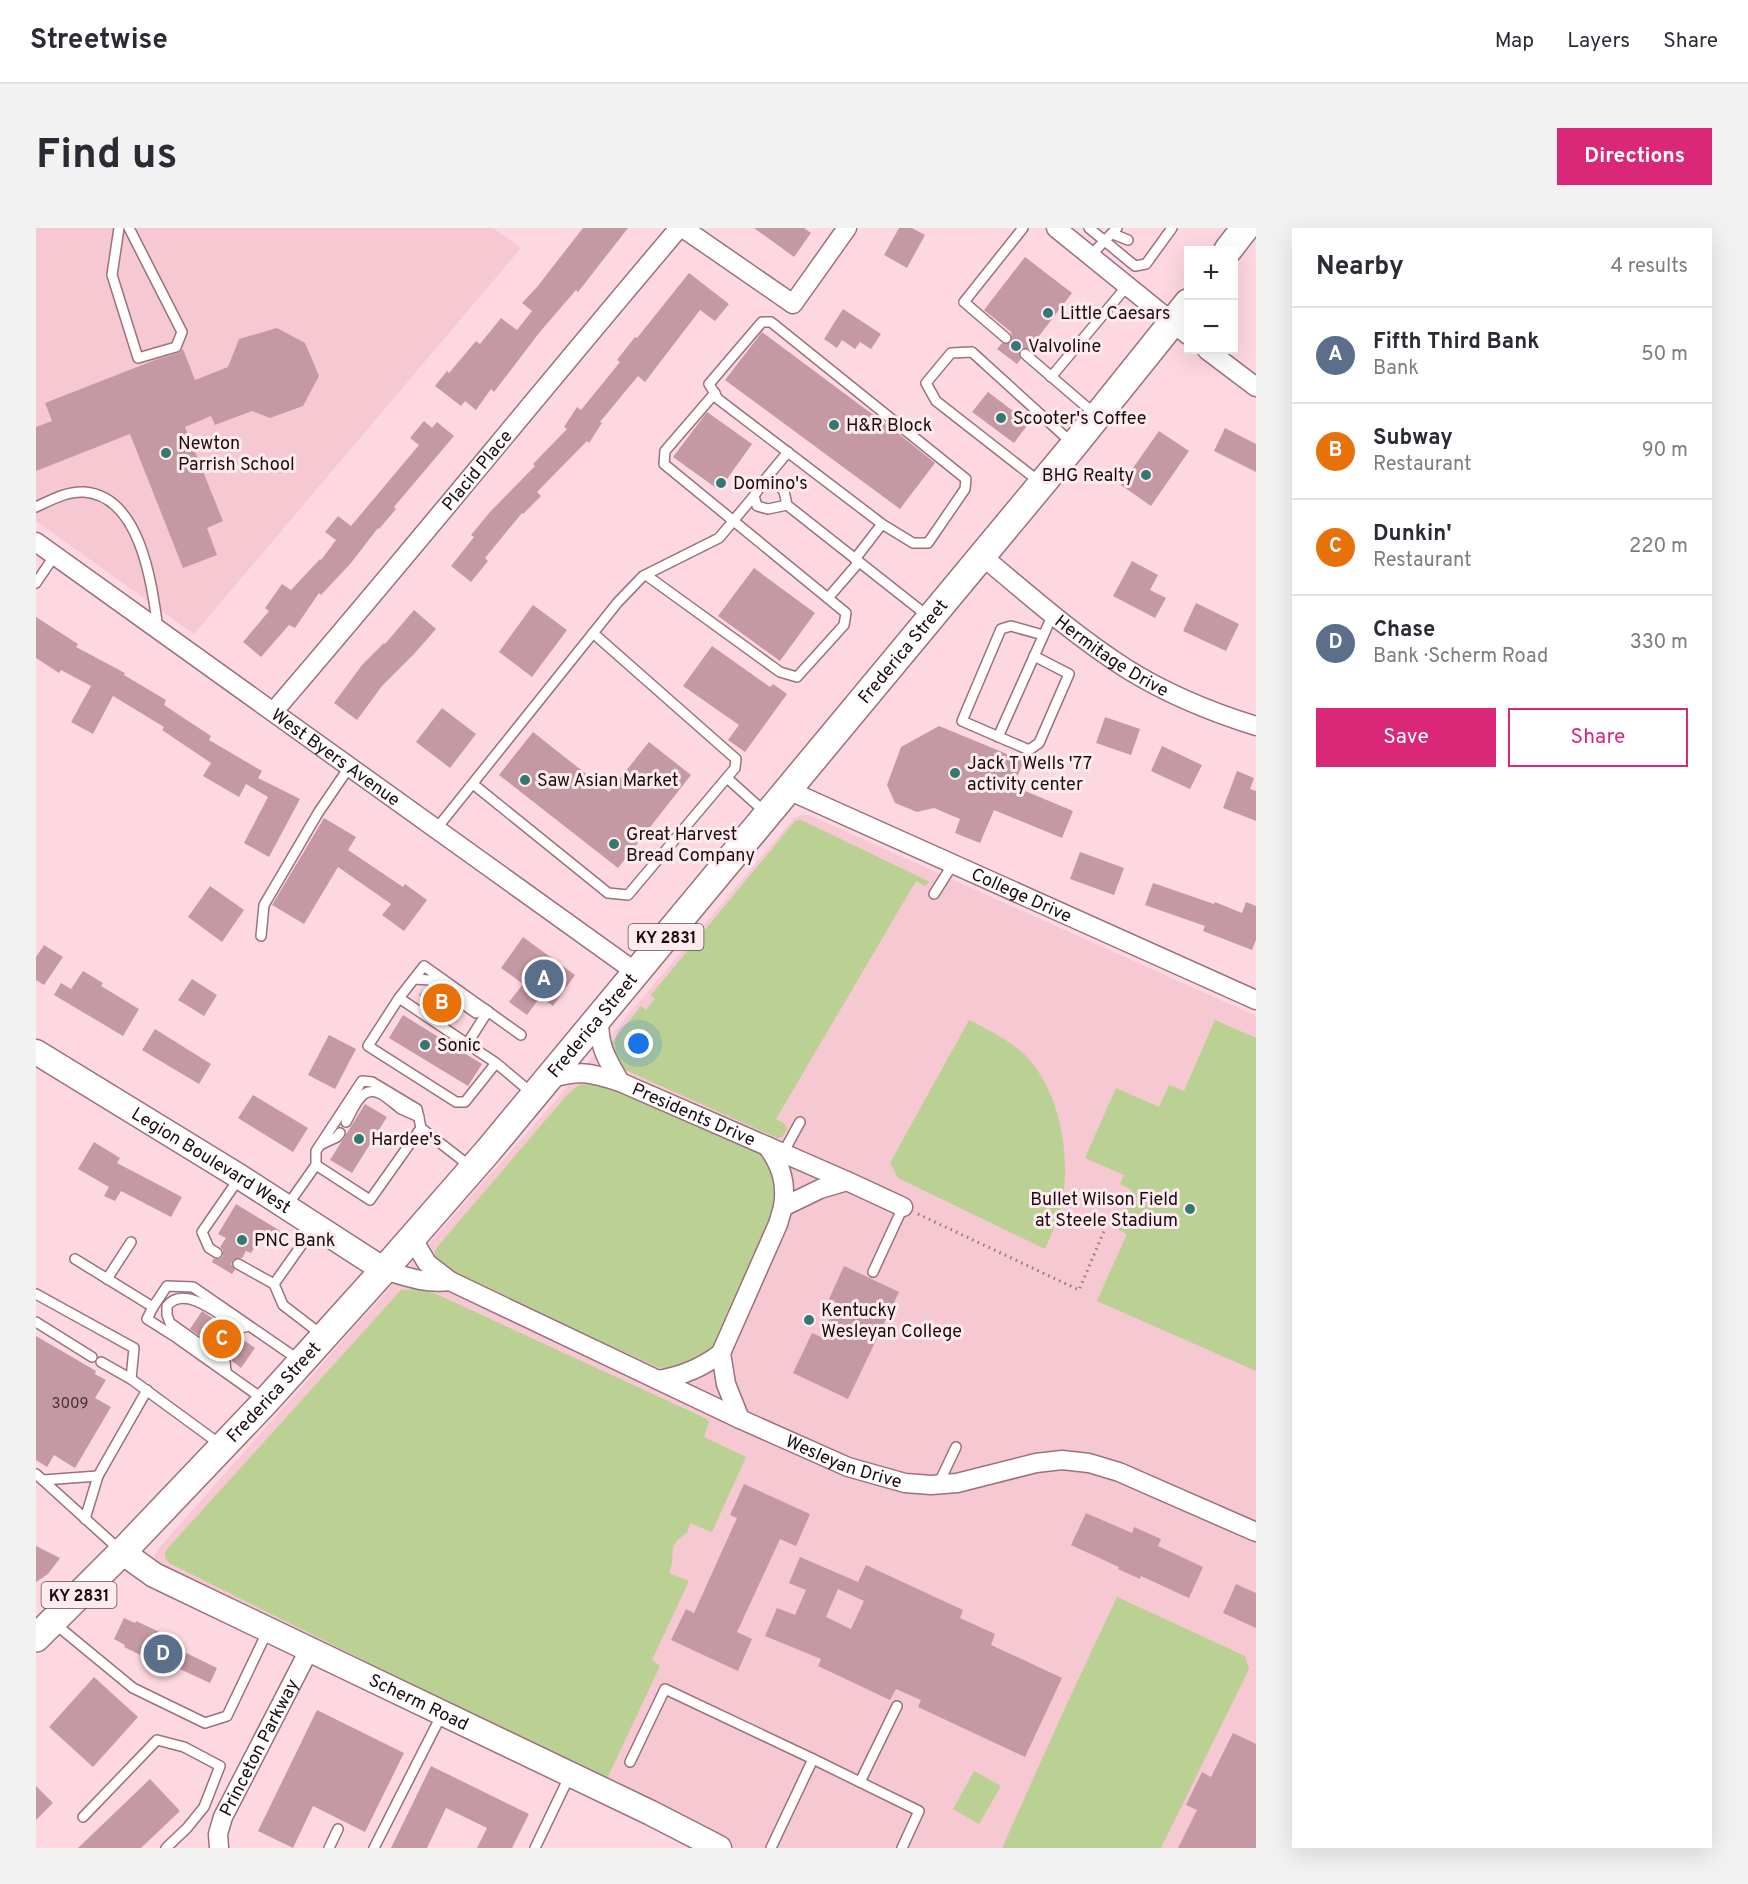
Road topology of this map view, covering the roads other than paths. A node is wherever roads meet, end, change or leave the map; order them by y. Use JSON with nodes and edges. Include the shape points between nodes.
{"nodes":[{"id":1,"x":119,"y":228,"type":"edge"},
{"id":2,"x":129,"y":228,"type":"edge"},
{"id":3,"x":681,"y":228,"type":"edge"},
{"id":4,"x":847,"y":228,"type":"edge"},
{"id":5,"x":1023,"y":228,"type":"edge"},
{"id":6,"x":1056,"y":228,"type":"edge"},
{"id":7,"x":1089,"y":228,"type":"edge"},
{"id":8,"x":1245,"y":228,"type":"edge"},
{"id":9,"x":1115,"y":231,"type":"edge"},
{"id":10,"x":1166,"y":231,"type":"edge"},
{"id":11,"x":1128,"y":240,"type":"dead end"},
{"id":12,"x":1104,"y":242,"type":"junction"},
{"id":13,"x":1231,"y":246,"type":"edge"},
{"id":14,"x":1090,"y":256,"type":"junction"},
{"id":15,"x":1127,"y":286,"type":"junction"},
{"id":16,"x":1183,"y":320,"type":"edge"},
{"id":17,"x":1006,"y":338,"type":"dead end"},
{"id":18,"x":1025,"y":354,"type":"dead end"},
{"id":19,"x":1212,"y":354,"type":"edge"},
{"id":20,"x":1051,"y":377,"type":"junction"},
{"id":21,"x":1256,"y":387,"type":"edge"},
{"id":22,"x":715,"y":393,"type":"junction"},
{"id":23,"x":1098,"y":416,"type":"junction"},
{"id":24,"x":1074,"y":445,"type":"junction"},
{"id":25,"x":788,"y":452,"type":"junction"},
{"id":26,"x":763,"y":482,"type":"junction"},
{"id":27,"x":1042,"y":483,"type":"junction"},
{"id":28,"x":754,"y":496,"type":"junction"},
{"id":29,"x":787,"y":505,"type":"junction"},
{"id":30,"x":36,"y":507,"type":"edge"},
{"id":31,"x":732,"y":522,"type":"junction"},
{"id":32,"x":882,"y":524,"type":"junction"},
{"id":33,"x":36,"y":542,"type":"edge"},
{"id":34,"x":54,"y":555,"type":"junction"},
{"id":35,"x":982,"y":556,"type":"junction"},
{"id":36,"x":857,"y":561,"type":"junction"},
{"id":37,"x":646,"y":575,"type":"junction"},
{"id":38,"x":36,"y":583,"type":"edge"},
{"id":39,"x":828,"y":598,"type":"junction"},
{"id":40,"x":1053,"y":614,"type":"junction"},
{"id":41,"x":930,"y":618,"type":"junction"},
{"id":42,"x":158,"y":629,"type":"junction"},
{"id":43,"x":593,"y":633,"type":"junction"},
{"id":44,"x":1043,"y":635,"type":"junction"},
{"id":45,"x":1034,"y":656,"type":"junction"},
{"id":46,"x":274,"y":711,"type":"junction"},
{"id":47,"x":1256,"y":726,"type":"edge"},
{"id":48,"x":998,"y":736,"type":"junction"},
{"id":49,"x":350,"y":766,"type":"junction"},
{"id":50,"x":727,"y":778,"type":"junction"},
{"id":51,"x":472,"y":784,"type":"junction"},
{"id":52,"x":788,"y":790,"type":"junction"},
{"id":53,"x":768,"y":814,"type":"junction"},
{"id":54,"x":437,"y":828,"type":"junction"},
{"id":55,"x":953,"y":864,"type":"junction"},
{"id":56,"x":934,"y":894,"type":"dead end"},
{"id":57,"x":261,"y":936,"type":"dead end"},
{"id":58,"x":637,"y":973,"type":"junction"},
{"id":59,"x":399,"y":998,"type":"junction"},
{"id":60,"x":1256,"y":1000,"type":"edge"},
{"id":61,"x":486,"y":1010,"type":"junction"},
{"id":62,"x":598,"y":1019,"type":"junction"},
{"id":63,"x":521,"y":1035,"type":"dead end"},
{"id":64,"x":467,"y":1044,"type":"junction"},
{"id":65,"x":36,"y":1052,"type":"edge"},
{"id":66,"x":496,"y":1063,"type":"junction"},
{"id":67,"x":620,"y":1082,"type":"junction"},
{"id":68,"x":541,"y":1087,"type":"junction"},
{"id":69,"x":418,"y":1117,"type":"junction"},
{"id":70,"x":346,"y":1122,"type":"dead end"},
{"id":71,"x":800,"y":1122,"type":"dead end"},
{"id":72,"x":421,"y":1128,"type":"junction"},
{"id":73,"x":340,"y":1133,"type":"dead end"},
{"id":74,"x":320,"y":1145,"type":"junction"},
{"id":75,"x":775,"y":1149,"type":"junction"},
{"id":76,"x":316,"y":1165,"type":"junction"},
{"id":77,"x":473,"y":1168,"type":"junction"},
{"id":78,"x":240,"y":1177,"type":"junction"},
{"id":79,"x":847,"y":1181,"type":"junction"},
{"id":80,"x":286,"y":1207,"type":"junction"},
{"id":81,"x":783,"y":1207,"type":"junction"},
{"id":82,"x":903,"y":1207,"type":"joint"},
{"id":83,"x":315,"y":1225,"type":"junction"},
{"id":84,"x":412,"y":1238,"type":"junction"},
{"id":85,"x":131,"y":1242,"type":"dead end"},
{"id":86,"x":217,"y":1253,"type":"dead end"},
{"id":87,"x":75,"y":1260,"type":"dead end"},
{"id":88,"x":238,"y":1264,"type":"dead end"},
{"id":89,"x":384,"y":1270,"type":"junction"},
{"id":90,"x":873,"y":1272,"type":"dead end"},
{"id":91,"x":107,"y":1279,"type":"junction"},
{"id":92,"x":450,"y":1281,"type":"junction"},
{"id":93,"x":274,"y":1284,"type":"junction"},
{"id":94,"x":36,"y":1294,"type":"edge"},
{"id":95,"x":153,"y":1307,"type":"junction"},
{"id":96,"x":36,"y":1322,"type":"edge"},
{"id":97,"x":249,"y":1326,"type":"junction"},
{"id":98,"x":324,"y":1336,"type":"junction"},
{"id":99,"x":721,"y":1353,"type":"junction"},
{"id":100,"x":92,"y":1357,"type":"dead end"},
{"id":101,"x":301,"y":1361,"type":"junction"},
{"id":102,"x":101,"y":1362,"type":"dead end"},
{"id":103,"x":226,"y":1372,"type":"junction"},
{"id":104,"x":131,"y":1379,"type":"junction"},
{"id":105,"x":658,"y":1380,"type":"junction"},
{"id":106,"x":147,"y":1390,"type":"junction"},
{"id":107,"x":266,"y":1401,"type":"junction"},
{"id":108,"x":740,"y":1419,"type":"junction"},
{"id":109,"x":223,"y":1446,"type":"junction"},
{"id":110,"x":956,"y":1447,"type":"dead end"},
{"id":111,"x":98,"y":1476,"type":"junction"},
{"id":112,"x":39,"y":1477,"type":"edge"},
{"id":113,"x":938,"y":1485,"type":"junction"},
{"id":114,"x":86,"y":1519,"type":"junction"},
{"id":115,"x":1256,"y":1532,"type":"edge"},
{"id":116,"x":122,"y":1552,"type":"junction"},
{"id":117,"x":44,"y":1629,"type":"edge"},
{"id":118,"x":268,"y":1630,"type":"junction"},
{"id":119,"x":309,"y":1650,"type":"junction"},
{"id":120,"x":897,"y":1706,"type":"dead end"},
{"id":121,"x":442,"y":1714,"type":"junction"},
{"id":122,"x":813,"y":1759,"type":"junction"},
{"id":123,"x":630,"y":1762,"type":"dead end"},
{"id":124,"x":570,"y":1775,"type":"junction"},
{"id":125,"x":860,"y":1782,"type":"junction"},
{"id":126,"x":83,"y":1817,"type":"dead end"},
{"id":127,"x":338,"y":1829,"type":"dead end"},
{"id":128,"x":166,"y":1848,"type":"edge"},
{"id":129,"x":219,"y":1848,"type":"edge"},
{"id":130,"x":329,"y":1848,"type":"edge"},
{"id":131,"x":374,"y":1848,"type":"edge"},
{"id":132,"x":535,"y":1848,"type":"edge"},
{"id":133,"x":719,"y":1848,"type":"edge"},
{"id":134,"x":771,"y":1848,"type":"edge"},
{"id":135,"x":902,"y":1848,"type":"edge"}],
"edges":[{"from":1,"to":2,"type":"lane","via":[[112,275],[138,358],[176,346],[182,332]]},
{"from":3,"to":4,"type":"street","via":[[793,304]]},
{"from":3,"to":46,"type":"street","name":"Placid Place"},
{"from":5,"to":17,"type":"lane","via":[[964,302]]},
{"from":6,"to":14,"type":"street"},
{"from":7,"to":12,"type":"lane"},
{"from":8,"to":13,"type":"main road"},
{"from":9,"to":11,"type":"lane"},
{"from":9,"to":12,"type":"lane"},
{"from":10,"to":12,"type":"lane","via":[[1150,249],[1146,264],[1135,266]]},
{"from":12,"to":14,"type":"lane"},
{"from":14,"to":15,"type":"street"},
{"from":15,"to":16,"type":"street"},
{"from":15,"to":20,"type":"lane"},
{"from":16,"to":23,"type":"main road","name":"Frederica Street","number":"KY 2831"},
{"from":18,"to":20,"type":"lane"},
{"from":19,"to":21,"type":"street"},
{"from":20,"to":23,"type":"lane"},
{"from":22,"to":25,"type":"lane"},
{"from":22,"to":31,"type":"lane","via":[[665,452],[664,464]]},
{"from":22,"to":32,"type":"lane","via":[[709,384],[762,322],[771,322],[966,479],[965,489],[928,543],[913,543]]},
{"from":23,"to":24,"type":"main road","name":"Frederica Street","number":"KY 2831"},
{"from":24,"to":27,"type":"main road","name":"Frederica Street","number":"KY 2831"},
{"from":24,"to":27,"type":"lane","via":[[972,352],[951,353],[945,360],[926,383],[936,401]]},
{"from":25,"to":26,"type":"lane"},
{"from":25,"to":32,"type":"lane"},
{"from":26,"to":28,"type":"lane"},
{"from":26,"to":29,"type":"lane","via":[[776,483],[784,491]]},
{"from":27,"to":35,"type":"main road","name":"Frederica Street","number":"KY 2831"},
{"from":28,"to":29,"type":"lane","via":[[757,506],[768,509]]},
{"from":28,"to":31,"type":"lane"},
{"from":29,"to":36,"type":"lane"},
{"from":30,"to":42,"type":"lane","via":[[78,493],[95,494],[114,504],[129,522],[145,559]]},
{"from":31,"to":37,"type":"lane","via":[[719,538]]},
{"from":31,"to":39,"type":"lane"},
{"from":32,"to":36,"type":"lane"},
{"from":33,"to":34,"type":"street","name":"West Byers Avenue"},
{"from":34,"to":38,"type":"lane"},
{"from":34,"to":42,"type":"street","name":"West Byers Avenue"},
{"from":35,"to":40,"type":"street","name":"Hermitage Drive"},
{"from":35,"to":41,"type":"main road","name":"Frederica Street","number":"KY 2831"},
{"from":36,"to":39,"type":"lane"},
{"from":36,"to":41,"type":"lane"},
{"from":37,"to":39,"type":"lane","via":[[780,672],[797,678],[844,625],[846,613]]},
{"from":37,"to":43,"type":"lane"},
{"from":40,"to":44,"type":"lane"},
{"from":40,"to":47,"type":"street","name":"Hermitage Drive","via":[[1151,683]]},
{"from":41,"to":52,"type":"main road","name":"Frederica Street","number":"KY 2831"},
{"from":42,"to":46,"type":"street","name":"West Byers Avenue"},
{"from":43,"to":50,"type":"lane","via":[[736,759]]},
{"from":43,"to":51,"type":"lane"},
{"from":44,"to":45,"type":"lane"},
{"from":44,"to":48,"type":"lane","via":[[1011,626],[1001,629],[962,721]]},
{"from":45,"to":48,"type":"lane"},
{"from":45,"to":48,"type":"lane","via":[[1069,674],[1039,743],[1029,750]]},
{"from":46,"to":49,"type":"street","name":"West Byers Avenue"},
{"from":49,"to":54,"type":"street","name":"West Byers Avenue"},
{"from":49,"to":57,"type":"lane","via":[[264,905]]},
{"from":50,"to":51,"type":"lane","via":[[628,895],[608,893]]},
{"from":50,"to":53,"type":"lane"},
{"from":51,"to":54,"type":"lane"},
{"from":52,"to":53,"type":"main road","name":"Frederica Street","number":"KY 2831"},
{"from":52,"to":55,"type":"street","name":"College Drive"},
{"from":53,"to":58,"type":"main road","name":"Frederica Street","number":"KY 2831"},
{"from":54,"to":58,"type":"street","name":"West Byers Avenue"},
{"from":55,"to":56,"type":"lane"},
{"from":55,"to":60,"type":"street","name":"College Drive"},
{"from":58,"to":62,"type":"main road","name":"Frederica Street","number":"KY 2831"},
{"from":59,"to":61,"type":"lane","via":[[424,966]]},
{"from":59,"to":64,"type":"lane"},
{"from":59,"to":66,"type":"lane","via":[[368,1046],[456,1102],[465,1102]]},
{"from":61,"to":63,"type":"lane"},
{"from":61,"to":64,"type":"lane"},
{"from":62,"to":67,"type":"street","name":"Presidents Drive","via":[[602,1050]]},
{"from":62,"to":68,"type":"main road","name":"Frederica Street","number":"KY 2831"},
{"from":64,"to":66,"type":"lane"},
{"from":65,"to":78,"type":"street","name":"Legion Boulevard West"},
{"from":66,"to":68,"type":"lane"},
{"from":67,"to":68,"type":"street","name":"Presidents Drive","via":[[589,1072],[563,1075]]},
{"from":67,"to":75,"type":"street","name":"Presidents Drive"},
{"from":68,"to":77,"type":"main road","name":"Frederica Street","number":"KY 2831"},
{"from":69,"to":70,"type":"lane","via":[[373,1091],[358,1101]]},
{"from":69,"to":72,"type":"lane"},
{"from":69,"to":74,"type":"lane","via":[[417,1109],[372,1082],[362,1081]]},
{"from":71,"to":75,"type":"lane"},
{"from":72,"to":76,"type":"lane","via":[[370,1200]]},
{"from":72,"to":77,"type":"lane"},
{"from":73,"to":74,"type":"lane"},
{"from":74,"to":76,"type":"lane"},
{"from":75,"to":79,"type":"street","name":"Presidents Drive"},
{"from":75,"to":81,"type":"street","name":"Presidents Drive","via":[[783,1174]]},
{"from":76,"to":80,"type":"lane"},
{"from":77,"to":84,"type":"main road","name":"Frederica Street","number":"KY 2831"},
{"from":78,"to":80,"type":"street","name":"Legion Boulevard West"},
{"from":78,"to":86,"type":"lane","via":[[202,1232],[209,1248]]},
{"from":79,"to":81,"type":"street"},
{"from":79,"to":82,"type":"street","name":"Presidents Drive"},
{"from":80,"to":83,"type":"street","name":"Legion Boulevard West"},
{"from":81,"to":99,"type":"street","name":"Presidents Drive"},
{"from":82,"to":90,"type":"lane"},
{"from":83,"to":89,"type":"street","name":"Legion Boulevard West"},
{"from":83,"to":93,"type":"lane"},
{"from":84,"to":89,"type":"main road","name":"Frederica Street","number":"KY 2831"},
{"from":84,"to":92,"type":"street","name":"Wesleyan Drive","via":[[427,1263]]},
{"from":85,"to":91,"type":"lane"},
{"from":87,"to":91,"type":"lane"},
{"from":88,"to":93,"type":"lane"},
{"from":89,"to":92,"type":"street","name":"Wesleyan Drive","via":[[418,1281]]},
{"from":89,"to":98,"type":"main road","name":"Frederica Street","number":"KY 2831"},
{"from":91,"to":95,"type":"lane"},
{"from":92,"to":105,"type":"street","name":"Wesleyan Drive"},
{"from":93,"to":98,"type":"lane","via":[[283,1305]]},
{"from":94,"to":104,"type":"lane","via":[[134,1348]]},
{"from":95,"to":97,"type":"lane","via":[[167,1286],[193,1287]]},
{"from":95,"to":103,"type":"lane","via":[[147,1319]]},
{"from":96,"to":100,"type":"lane"},
{"from":97,"to":101,"type":"lane"},
{"from":97,"to":103,"type":"lane","via":[[240,1328],[195,1300],[180,1297],[167,1306],[170,1323],[225,1362]]},
{"from":98,"to":101,"type":"main road","name":"Frederica Street","number":"KY 2831"},
{"from":99,"to":105,"type":"street","via":[[695,1370]]},
{"from":99,"to":108,"type":"street","via":[[726,1384]]},
{"from":101,"to":107,"type":"main road","name":"Frederica Street","number":"KY 2831"},
{"from":102,"to":104,"type":"lane"},
{"from":103,"to":107,"type":"lane"},
{"from":104,"to":106,"type":"lane"},
{"from":105,"to":108,"type":"street","name":"Wesleyan Drive"},
{"from":106,"to":109,"type":"lane"},
{"from":106,"to":111,"type":"lane"},
{"from":107,"to":109,"type":"main road","name":"Frederica Street","number":"KY 2831"},
{"from":108,"to":113,"type":"street","name":"Wesleyan Drive","via":[[848,1467],[905,1483]]},
{"from":109,"to":116,"type":"main road","name":"Frederica Street","number":"KY 2831"},
{"from":110,"to":113,"type":"lane"},
{"from":111,"to":112,"type":"lane"},
{"from":111,"to":114,"type":"lane"},
{"from":112,"to":114,"type":"lane"},
{"from":113,"to":115,"type":"street","name":"Wesleyan Drive","via":[[1036,1463],[1089,1463],[1119,1472]]},
{"from":114,"to":116,"type":"lane"},
{"from":116,"to":117,"type":"main road","name":"Frederica Street","number":"KY 2831"},
{"from":116,"to":118,"type":"street","name":"Scherm Road","via":[[154,1575]]},
{"from":117,"to":118,"type":"lane","via":[[133,1688],[206,1723],[227,1716]]},
{"from":118,"to":119,"type":"street","name":"Scherm Road"},
{"from":119,"to":121,"type":"street","name":"Scherm Road"},
{"from":119,"to":129,"type":"street","name":"Princeton Parkway","via":[[224,1817],[218,1834]]},
{"from":120,"to":125,"type":"lane"},
{"from":121,"to":124,"type":"street","name":"Scherm Road"},
{"from":121,"to":131,"type":"lane"},
{"from":122,"to":123,"type":"lane","via":[[665,1689]]},
{"from":122,"to":125,"type":"lane"},
{"from":122,"to":134,"type":"lane"},
{"from":124,"to":132,"type":"lane"},
{"from":124,"to":133,"type":"street","name":"Scherm Road"},
{"from":125,"to":135,"type":"lane","via":[[919,1811]]},
{"from":126,"to":128,"type":"lane","via":[[157,1740],[184,1747],[220,1766],[204,1807]]},
{"from":127,"to":130,"type":"lane"}]}
